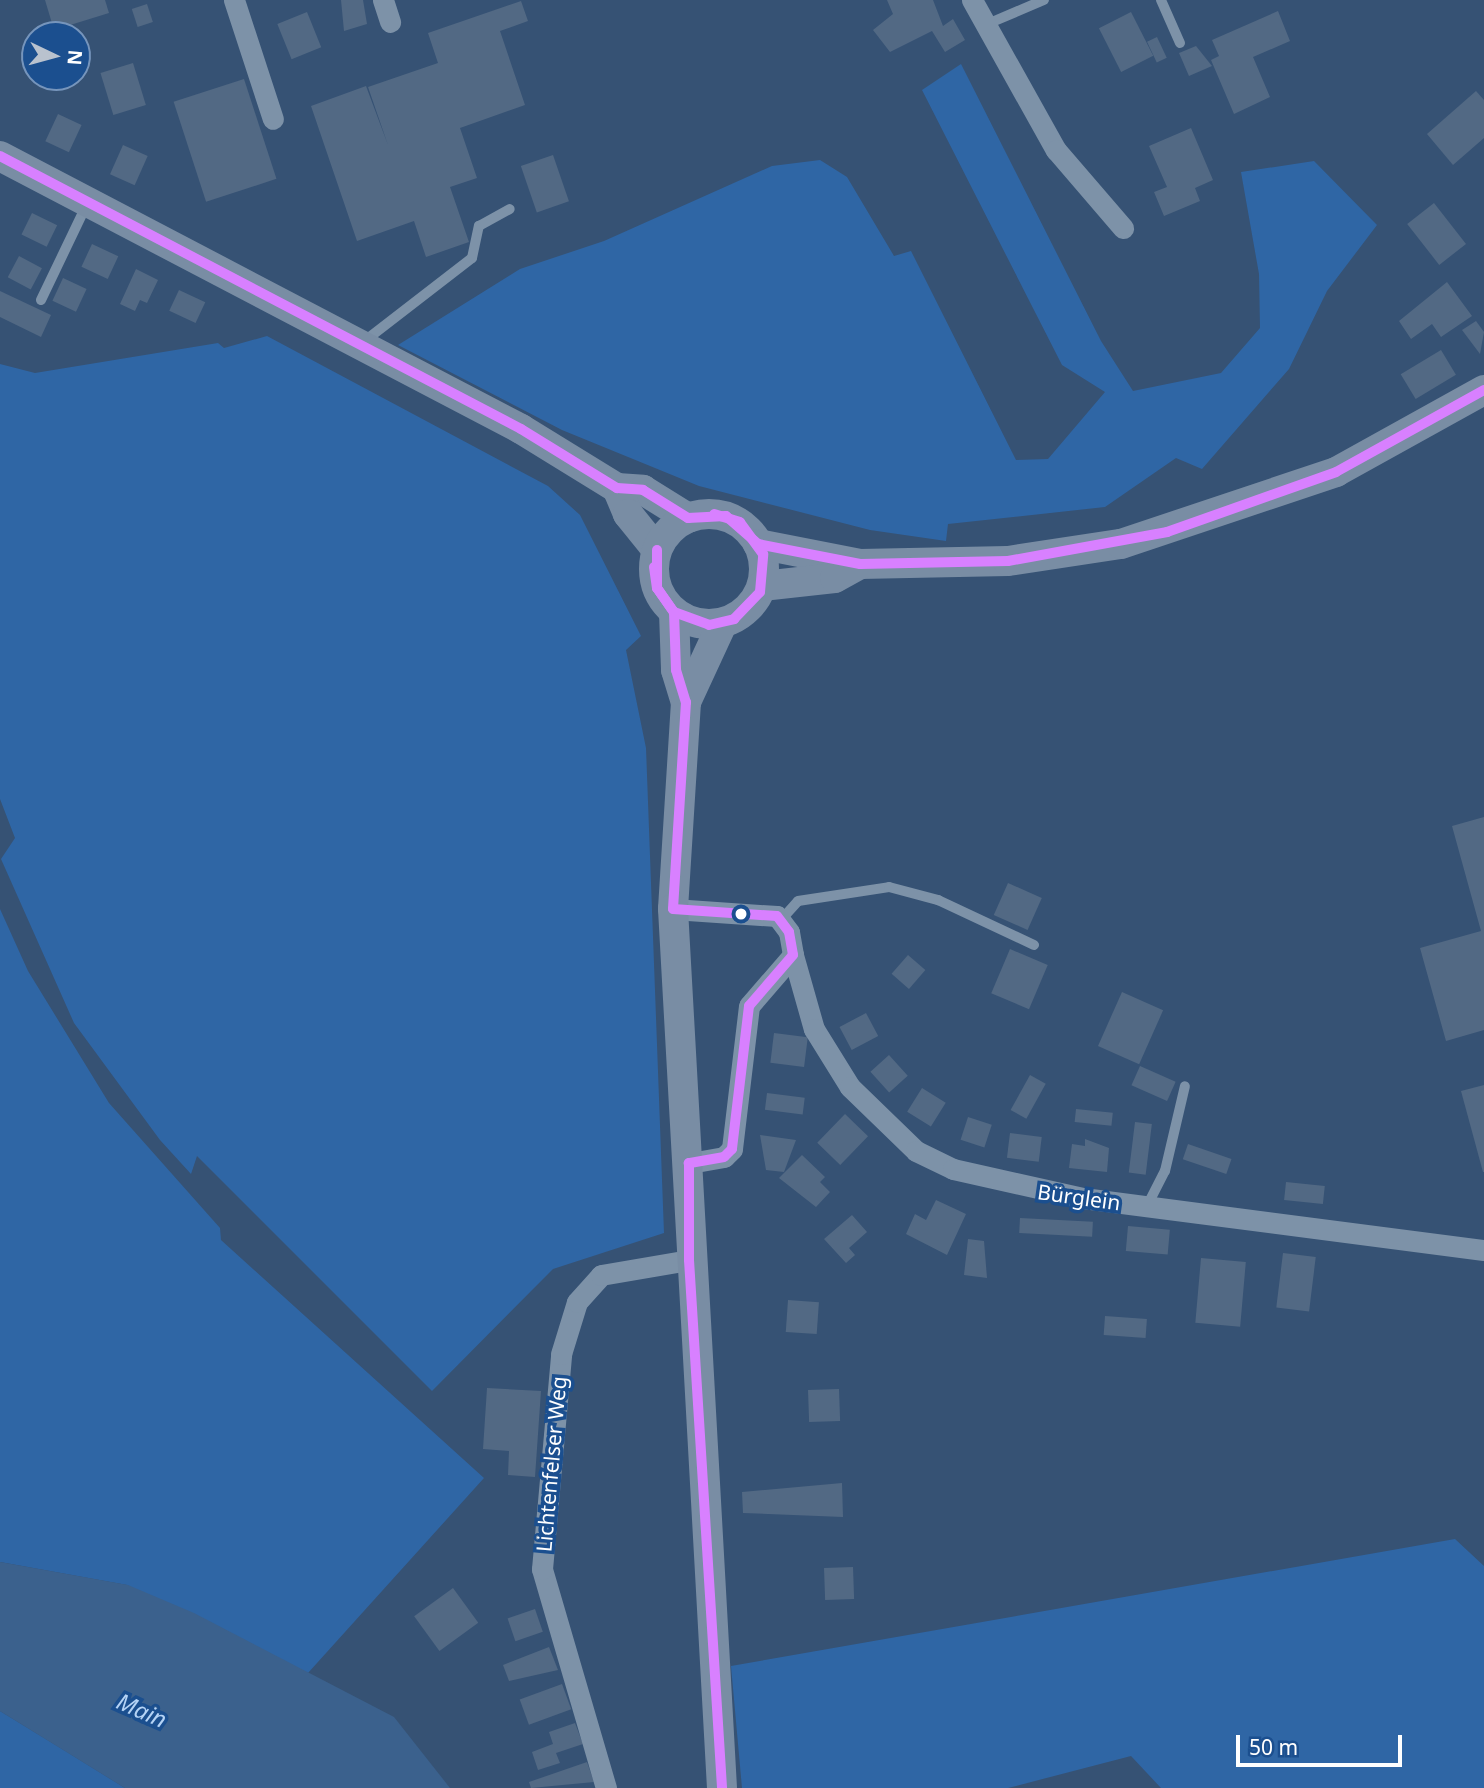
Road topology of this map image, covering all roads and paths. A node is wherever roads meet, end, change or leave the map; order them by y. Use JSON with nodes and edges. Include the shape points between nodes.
{"nodes":[{"id":1,"x":234,"y":0,"type":"edge"},
{"id":2,"x":383,"y":0,"type":"edge"},
{"id":3,"x":972,"y":0,"type":"edge"},
{"id":4,"x":1044,"y":0,"type":"edge"},
{"id":5,"x":1161,"y":0,"type":"edge"},
{"id":6,"x":390,"y":22,"type":"dead end"},
{"id":7,"x":985,"y":25,"type":"junction"},
{"id":8,"x":1180,"y":43,"type":"dead end"},
{"id":9,"x":273,"y":119,"type":"dead end"},
{"id":10,"x":0,"y":156,"type":"edge"},
{"id":11,"x":88,"y":202,"type":"junction"},
{"id":12,"x":510,"y":209,"type":"dead end"},
{"id":13,"x":1123,"y":228,"type":"dead end"},
{"id":14,"x":41,"y":300,"type":"dead end"},
{"id":15,"x":360,"y":344,"type":"junction"},
{"id":16,"x":1484,"y":390,"type":"edge"},
{"id":17,"x":617,"y":488,"type":"junction"},
{"id":18,"x":693,"y":516,"type":"junction"},
{"id":19,"x":758,"y":544,"type":"junction"},
{"id":20,"x":657,"y":550,"type":"junction"},
{"id":21,"x":860,"y":564,"type":"junction"},
{"id":22,"x":762,"y":586,"type":"junction"},
{"id":23,"x":674,"y":612,"type":"junction"},
{"id":24,"x":722,"y":624,"type":"junction"},
{"id":25,"x":686,"y":702,"type":"junction"},
{"id":26,"x":673,"y":909,"type":"junction"},
{"id":27,"x":781,"y":920,"type":"junction"},
{"id":28,"x":1034,"y":945,"type":"dead end"},
{"id":29,"x":793,"y":955,"type":"junction"},
{"id":30,"x":1185,"y":1086,"type":"dead end"},
{"id":31,"x":690,"y":1164,"type":"junction"},
{"id":32,"x":1147,"y":1206,"type":"junction"},
{"id":33,"x":1484,"y":1250,"type":"edge"},
{"id":34,"x":690,"y":1261,"type":"junction"},
{"id":35,"x":606,"y":1788,"type":"edge"},
{"id":36,"x":722,"y":1788,"type":"edge"}],
"edges":[{"from":1,"to":9,"type":"street"},
{"from":2,"to":6,"type":"street"},
{"from":3,"to":7,"type":"street"},
{"from":4,"to":7,"type":"lane"},
{"from":5,"to":8,"type":"lane"},
{"from":7,"to":13,"type":"street","via":[[1056,150]]},
{"from":10,"to":11,"type":"street"},
{"from":11,"to":14,"type":"lane"},
{"from":11,"to":15,"type":"street"},
{"from":12,"to":15,"type":"lane","via":[[479,226],[472,258]]},
{"from":15,"to":17,"type":"street","via":[[522,429]]},
{"from":16,"to":21,"type":"street","via":[[1336,471],[1167,532],[1031,559]]},
{"from":17,"to":18,"type":"street","via":[[643,491]]},
{"from":17,"to":20,"type":"street","via":[[628,514]]},
{"from":18,"to":19,"type":"street","via":[[733,519]]},
{"from":18,"to":20,"type":"street"},
{"from":19,"to":21,"type":"street"},
{"from":19,"to":22,"type":"street"},
{"from":20,"to":23,"type":"street","via":[[657,588]]},
{"from":21,"to":22,"type":"street","via":[[835,578]]},
{"from":22,"to":24,"type":"street","via":[[744,612]]},
{"from":23,"to":24,"type":"street","via":[[696,623]]},
{"from":23,"to":25,"type":"street","via":[[676,670]]},
{"from":24,"to":25,"type":"street"},
{"from":25,"to":26,"type":"street"},
{"from":26,"to":27,"type":"street","via":[[745,910]]},
{"from":26,"to":31,"type":"street"},
{"from":27,"to":28,"type":"lane","via":[[798,901],[889,887],[938,900]]},
{"from":27,"to":29,"type":"street","name":"Bürglein"},
{"from":29,"to":31,"type":"street","via":[[749,1006],[732,1149],[724,1157]]},
{"from":29,"to":32,"type":"street","name":"Bürglein","via":[[814,1029],[831,1059],[880,1122],[916,1151],[990,1181]]},
{"from":30,"to":32,"type":"lane","via":[[1165,1171]]},
{"from":31,"to":34,"type":"street"},
{"from":32,"to":33,"type":"street","name":"Bürglein"},
{"from":34,"to":35,"type":"street","name":"Lichtenfelser Weg","via":[[601,1275],[578,1301],[561,1354],[542,1569]]},
{"from":34,"to":36,"type":"street"}]}
